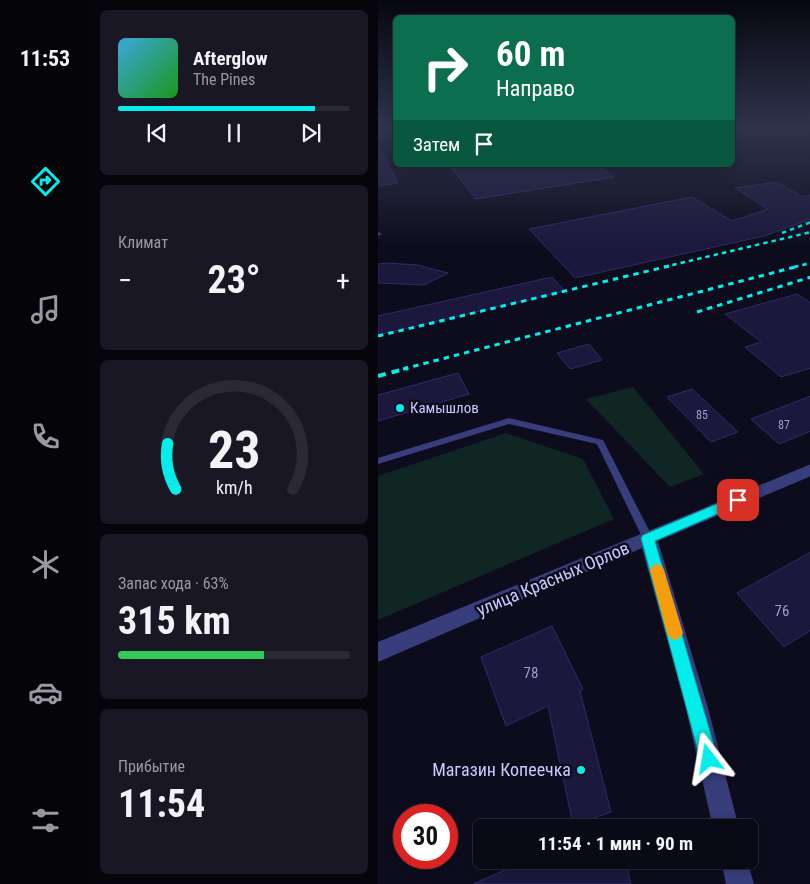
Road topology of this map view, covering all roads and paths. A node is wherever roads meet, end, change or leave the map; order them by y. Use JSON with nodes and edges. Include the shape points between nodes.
{"nodes":[{"id":1,"x":378,"y":461,"type":"edge"},
{"id":2,"x":810,"y":469,"type":"edge"},
{"id":3,"x":648,"y":538,"type":"junction"},
{"id":4,"x":378,"y":652,"type":"edge"},
{"id":5,"x":724,"y":819,"type":"edge"},
{"id":6,"x":736,"y":869,"type":"edge"},
{"id":7,"x":740,"y":884,"type":"edge"}],
"edges":[{"from":1,"to":3,"type":"lane","via":[[509,421],[600,442]]},
{"from":2,"to":3,"type":"street","name":"улица Красных Орлов"},
{"from":3,"to":4,"type":"street","name":"улица Красных Орлов"},
{"from":3,"to":5,"type":"street"},
{"from":6,"to":7,"type":"street"}]}
